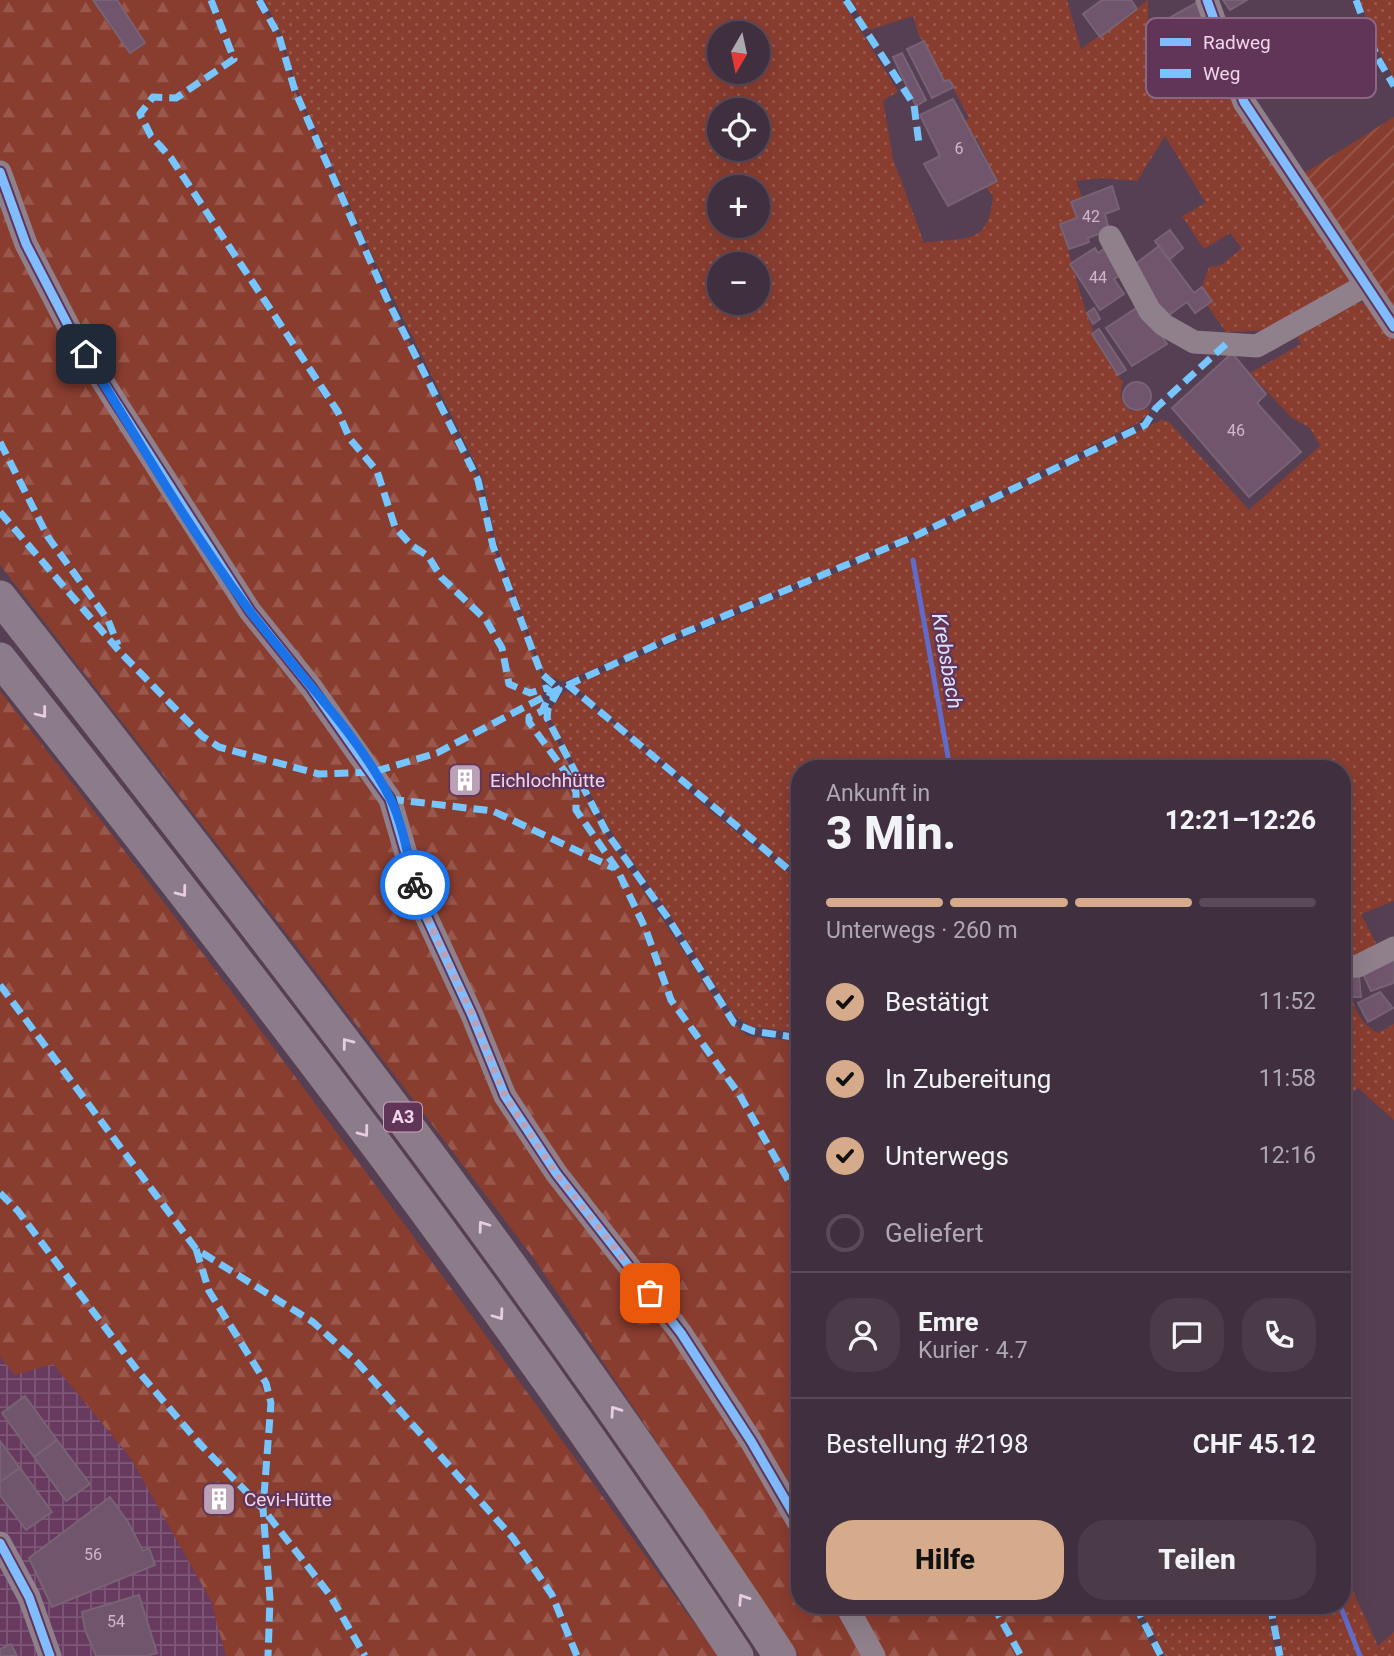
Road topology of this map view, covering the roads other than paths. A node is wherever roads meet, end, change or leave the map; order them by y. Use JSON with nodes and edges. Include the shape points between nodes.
{"nodes":[{"id":1,"x":1207,"y":0,"type":"edge"},
{"id":2,"x":1214,"y":18,"type":"edge"},
{"id":3,"x":1243,"y":98,"type":"edge"},
{"id":4,"x":0,"y":172,"type":"edge"},
{"id":5,"x":1110,"y":237,"type":"dead end"},
{"id":6,"x":1366,"y":285,"type":"junction"},
{"id":7,"x":1394,"y":327,"type":"edge"},
{"id":8,"x":0,"y":597,"type":"edge"},
{"id":9,"x":0,"y":659,"type":"edge"},
{"id":10,"x":1394,"y":948,"type":"edge"},
{"id":11,"x":1351,"y":967,"type":"edge"},
{"id":12,"x":791,"y":1510,"type":"edge"},
{"id":13,"x":0,"y":1543,"type":"edge"},
{"id":14,"x":851,"y":1614,"type":"edge"},
{"id":15,"x":50,"y":1656,"type":"edge"},
{"id":16,"x":737,"y":1656,"type":"edge"},
{"id":17,"x":780,"y":1656,"type":"edge"},
{"id":18,"x":874,"y":1656,"type":"edge"}],
"edges":[{"from":1,"to":2,"type":"street"},
{"from":3,"to":6,"type":"street"},
{"from":4,"to":12,"type":"street","via":[[26,244],[71,331],[250,611],[311,687],[390,799],[421,905],[505,1096],[556,1173],[681,1333]]},
{"from":5,"to":6,"type":"street","via":[[1150,311],[1172,331],[1194,342],[1257,346]]},
{"from":6,"to":7,"type":"street"},
{"from":17,"to":8,"type":"highway","number":"A3","one_way":true,"via":[[613,1408],[414,1132]]},
{"from":9,"to":16,"type":"highway","number":"A3","one_way":true,"via":[[394,1172],[596,1450]]},
{"from":10,"to":11,"type":"street"},
{"from":13,"to":15,"type":"street","via":[[29,1597]]},
{"from":14,"to":18,"type":"street"}]}
